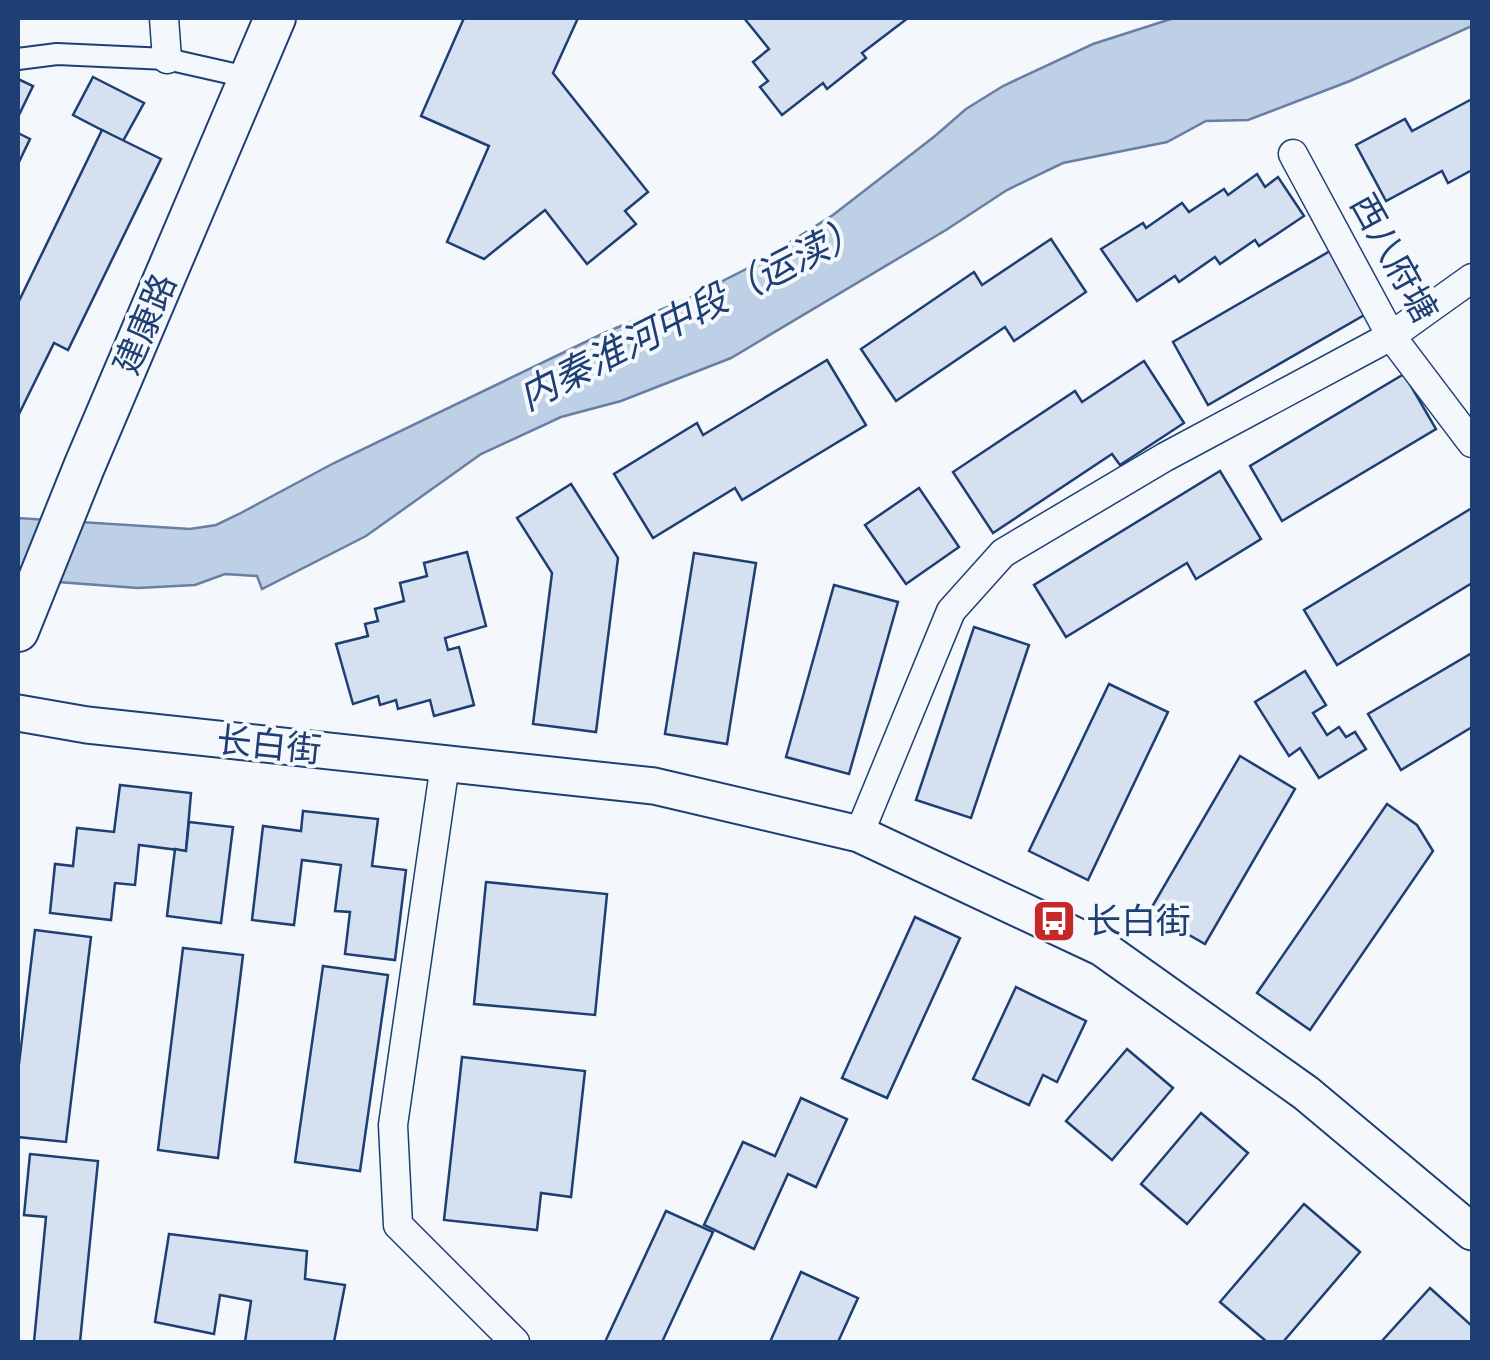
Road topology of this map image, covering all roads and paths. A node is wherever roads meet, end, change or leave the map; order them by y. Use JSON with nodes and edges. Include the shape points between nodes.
{"nodes":[{"id":1,"x":164,"y":18,"type":"edge"},
{"id":2,"x":275,"y":18,"type":"edge"},
{"id":3,"x":18,"y":59,"type":"edge"},
{"id":4,"x":168,"y":59,"type":"junction"},
{"id":5,"x":251,"y":78,"type":"junction"},
{"id":6,"x":1293,"y":154,"type":"dead end"},
{"id":7,"x":1472,"y":278,"type":"edge"},
{"id":8,"x":1391,"y":336,"type":"junction"},
{"id":9,"x":1472,"y":442,"type":"edge"},
{"id":10,"x":18,"y":631,"type":"edge"},
{"id":11,"x":18,"y":713,"type":"edge"},
{"id":12,"x":445,"y":764,"type":"junction"},
{"id":13,"x":859,"y":834,"type":"junction"},
{"id":14,"x":1472,"y":1232,"type":"edge"},
{"id":15,"x":515,"y":1342,"type":"edge"}],
"edges":[{"from":1,"to":4,"type":"street"},
{"from":2,"to":5,"type":"main road","name":"建康路"},
{"from":3,"to":4,"type":"street"},
{"from":4,"to":5,"type":"street"},
{"from":5,"to":10,"type":"main road","name":"建康路"},
{"from":6,"to":8,"type":"street","name":"西八府塘"},
{"from":7,"to":8,"type":"street"},
{"from":8,"to":9,"type":"street","name":"西八府塘"},
{"from":8,"to":13,"type":"street","via":[[1002,554],[951,611]]},
{"from":11,"to":12,"type":"street","name":"长白街"},
{"from":12,"to":13,"type":"street","name":"长白街","via":[[654,786]]},
{"from":12,"to":15,"type":"street","via":[[394,1125],[398,1225]]},
{"from":13,"to":14,"type":"street","name":"长白街","via":[[1102,948],[1306,1093]]}]}
